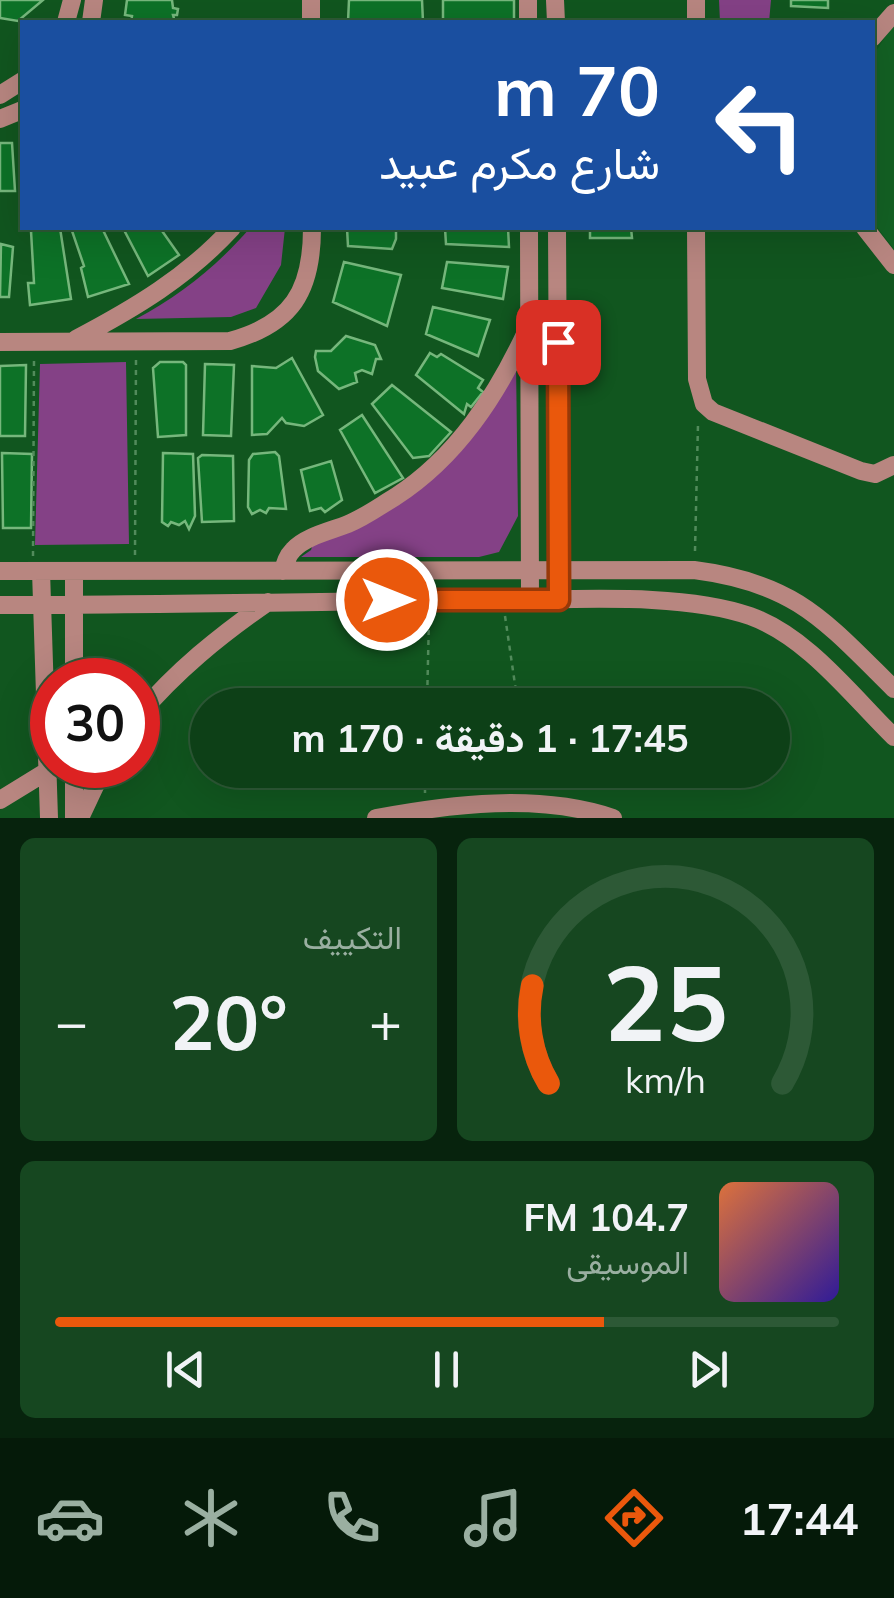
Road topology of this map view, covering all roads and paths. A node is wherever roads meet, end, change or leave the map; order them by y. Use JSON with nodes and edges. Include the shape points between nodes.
{"nodes":[{"id":1,"x":894,"y":13,"type":"edge"},
{"id":2,"x":875,"y":35,"type":"edge"},
{"id":3,"x":230,"y":230,"type":"edge"},
{"id":4,"x":312,"y":230,"type":"edge"},
{"id":5,"x":529,"y":230,"type":"edge"},
{"id":6,"x":557,"y":230,"type":"edge"},
{"id":7,"x":696,"y":230,"type":"edge"},
{"id":8,"x":868,"y":230,"type":"edge"},
{"id":9,"x":894,"y":265,"type":"edge"},
{"id":10,"x":530,"y":325,"type":"junction"},
{"id":11,"x":136,"y":341,"type":"junction"},
{"id":12,"x":0,"y":342,"type":"edge"},
{"id":13,"x":34,"y":342,"type":"junction"},
{"id":14,"x":72,"y":342,"type":"junction"},
{"id":15,"x":704,"y":404,"type":"junction"},
{"id":16,"x":894,"y":464,"type":"edge"},
{"id":17,"x":283,"y":570,"type":"junction"},
{"id":18,"x":386,"y":570,"type":"junction"},
{"id":19,"x":531,"y":570,"type":"junction"},
{"id":20,"x":560,"y":570,"type":"junction"},
{"id":21,"x":694,"y":570,"type":"junction"},
{"id":22,"x":0,"y":571,"type":"edge"},
{"id":23,"x":37,"y":571,"type":"junction"},
{"id":24,"x":74,"y":571,"type":"junction"},
{"id":25,"x":135,"y":571,"type":"junction"},
{"id":26,"x":387,"y":600,"type":"junction"},
{"id":27,"x":430,"y":600,"type":"junction"},
{"id":28,"x":502,"y":600,"type":"junction"},
{"id":29,"x":530,"y":600,"type":"junction"},
{"id":30,"x":559,"y":600,"type":"junction"},
{"id":31,"x":268,"y":602,"type":"junction"},
{"id":32,"x":0,"y":605,"type":"edge"},
{"id":33,"x":43,"y":605,"type":"junction"},
{"id":34,"x":74,"y":605,"type":"junction"},
{"id":35,"x":45,"y":658,"type":"edge"},
{"id":36,"x":74,"y":658,"type":"edge"},
{"id":37,"x":891,"y":679,"type":"edge"},
{"id":38,"x":427,"y":688,"type":"edge"},
{"id":39,"x":515,"y":688,"type":"edge"},
{"id":40,"x":160,"y":690,"type":"edge"},
{"id":41,"x":894,"y":737,"type":"edge"},
{"id":42,"x":30,"y":782,"type":"edge"},
{"id":43,"x":49,"y":788,"type":"edge"},
{"id":44,"x":75,"y":788,"type":"edge"},
{"id":45,"x":93,"y":788,"type":"edge"},
{"id":46,"x":425,"y":788,"type":"edge"},
{"id":47,"x":0,"y":800,"type":"edge"},
{"id":48,"x":424,"y":809,"type":"junction"},
{"id":49,"x":49,"y":818,"type":"edge"},
{"id":50,"x":77,"y":818,"type":"edge"},
{"id":51,"x":376,"y":818,"type":"edge"},
{"id":52,"x":614,"y":818,"type":"edge"}],
"edges":[{"from":1,"to":2,"type":"street"},
{"from":3,"to":14,"type":"street","via":[[165,290]]},
{"from":4,"to":11,"type":"street","via":[[310,270],[281,318],[230,341]]},
{"from":5,"to":10,"type":"street"},
{"from":6,"to":20,"type":"street"},
{"from":7,"to":15,"type":"street","via":[[697,379]]},
{"from":8,"to":9,"type":"street"},
{"from":10,"to":17,"type":"street","via":[[487,404],[441,460],[353,522],[302,543]]},
{"from":10,"to":19,"type":"street"},
{"from":11,"to":14,"type":"street"},
{"from":11,"to":25,"type":"path"},
{"from":12,"to":13,"type":"street"},
{"from":13,"to":14,"type":"street"},
{"from":13,"to":23,"type":"path"},
{"from":15,"to":16,"type":"street","via":[[861,471],[875,474]]},
{"from":15,"to":21,"type":"path"},
{"from":17,"to":18,"type":"street"},
{"from":17,"to":25,"type":"street"},
{"from":18,"to":19,"type":"street"},
{"from":18,"to":26,"type":"street"},
{"from":19,"to":20,"type":"street"},
{"from":19,"to":29,"type":"street"},
{"from":20,"to":21,"type":"street"},
{"from":20,"to":30,"type":"street"},
{"from":21,"to":37,"type":"street","via":[[734,575],[792,597]]},
{"from":22,"to":23,"type":"street"},
{"from":23,"to":24,"type":"street"},
{"from":23,"to":33,"type":"street"},
{"from":24,"to":25,"type":"street"},
{"from":24,"to":34,"type":"street"},
{"from":26,"to":27,"type":"street"},
{"from":26,"to":31,"type":"street"},
{"from":27,"to":28,"type":"street"},
{"from":27,"to":38,"type":"path"},
{"from":28,"to":29,"type":"street"},
{"from":28,"to":39,"type":"path"},
{"from":29,"to":30,"type":"street"},
{"from":30,"to":41,"type":"street","via":[[696,603],[752,617],[799,644]]},
{"from":31,"to":34,"type":"street"},
{"from":31,"to":40,"type":"street"},
{"from":32,"to":33,"type":"street"},
{"from":33,"to":34,"type":"street"},
{"from":33,"to":35,"type":"street"},
{"from":34,"to":36,"type":"street"},
{"from":42,"to":47,"type":"street"},
{"from":43,"to":49,"type":"street"},
{"from":44,"to":50,"type":"street"},
{"from":45,"to":50,"type":"street"},
{"from":46,"to":48,"type":"path"},
{"from":48,"to":51,"type":"street"},
{"from":48,"to":52,"type":"street","via":[[533,804]]}]}
